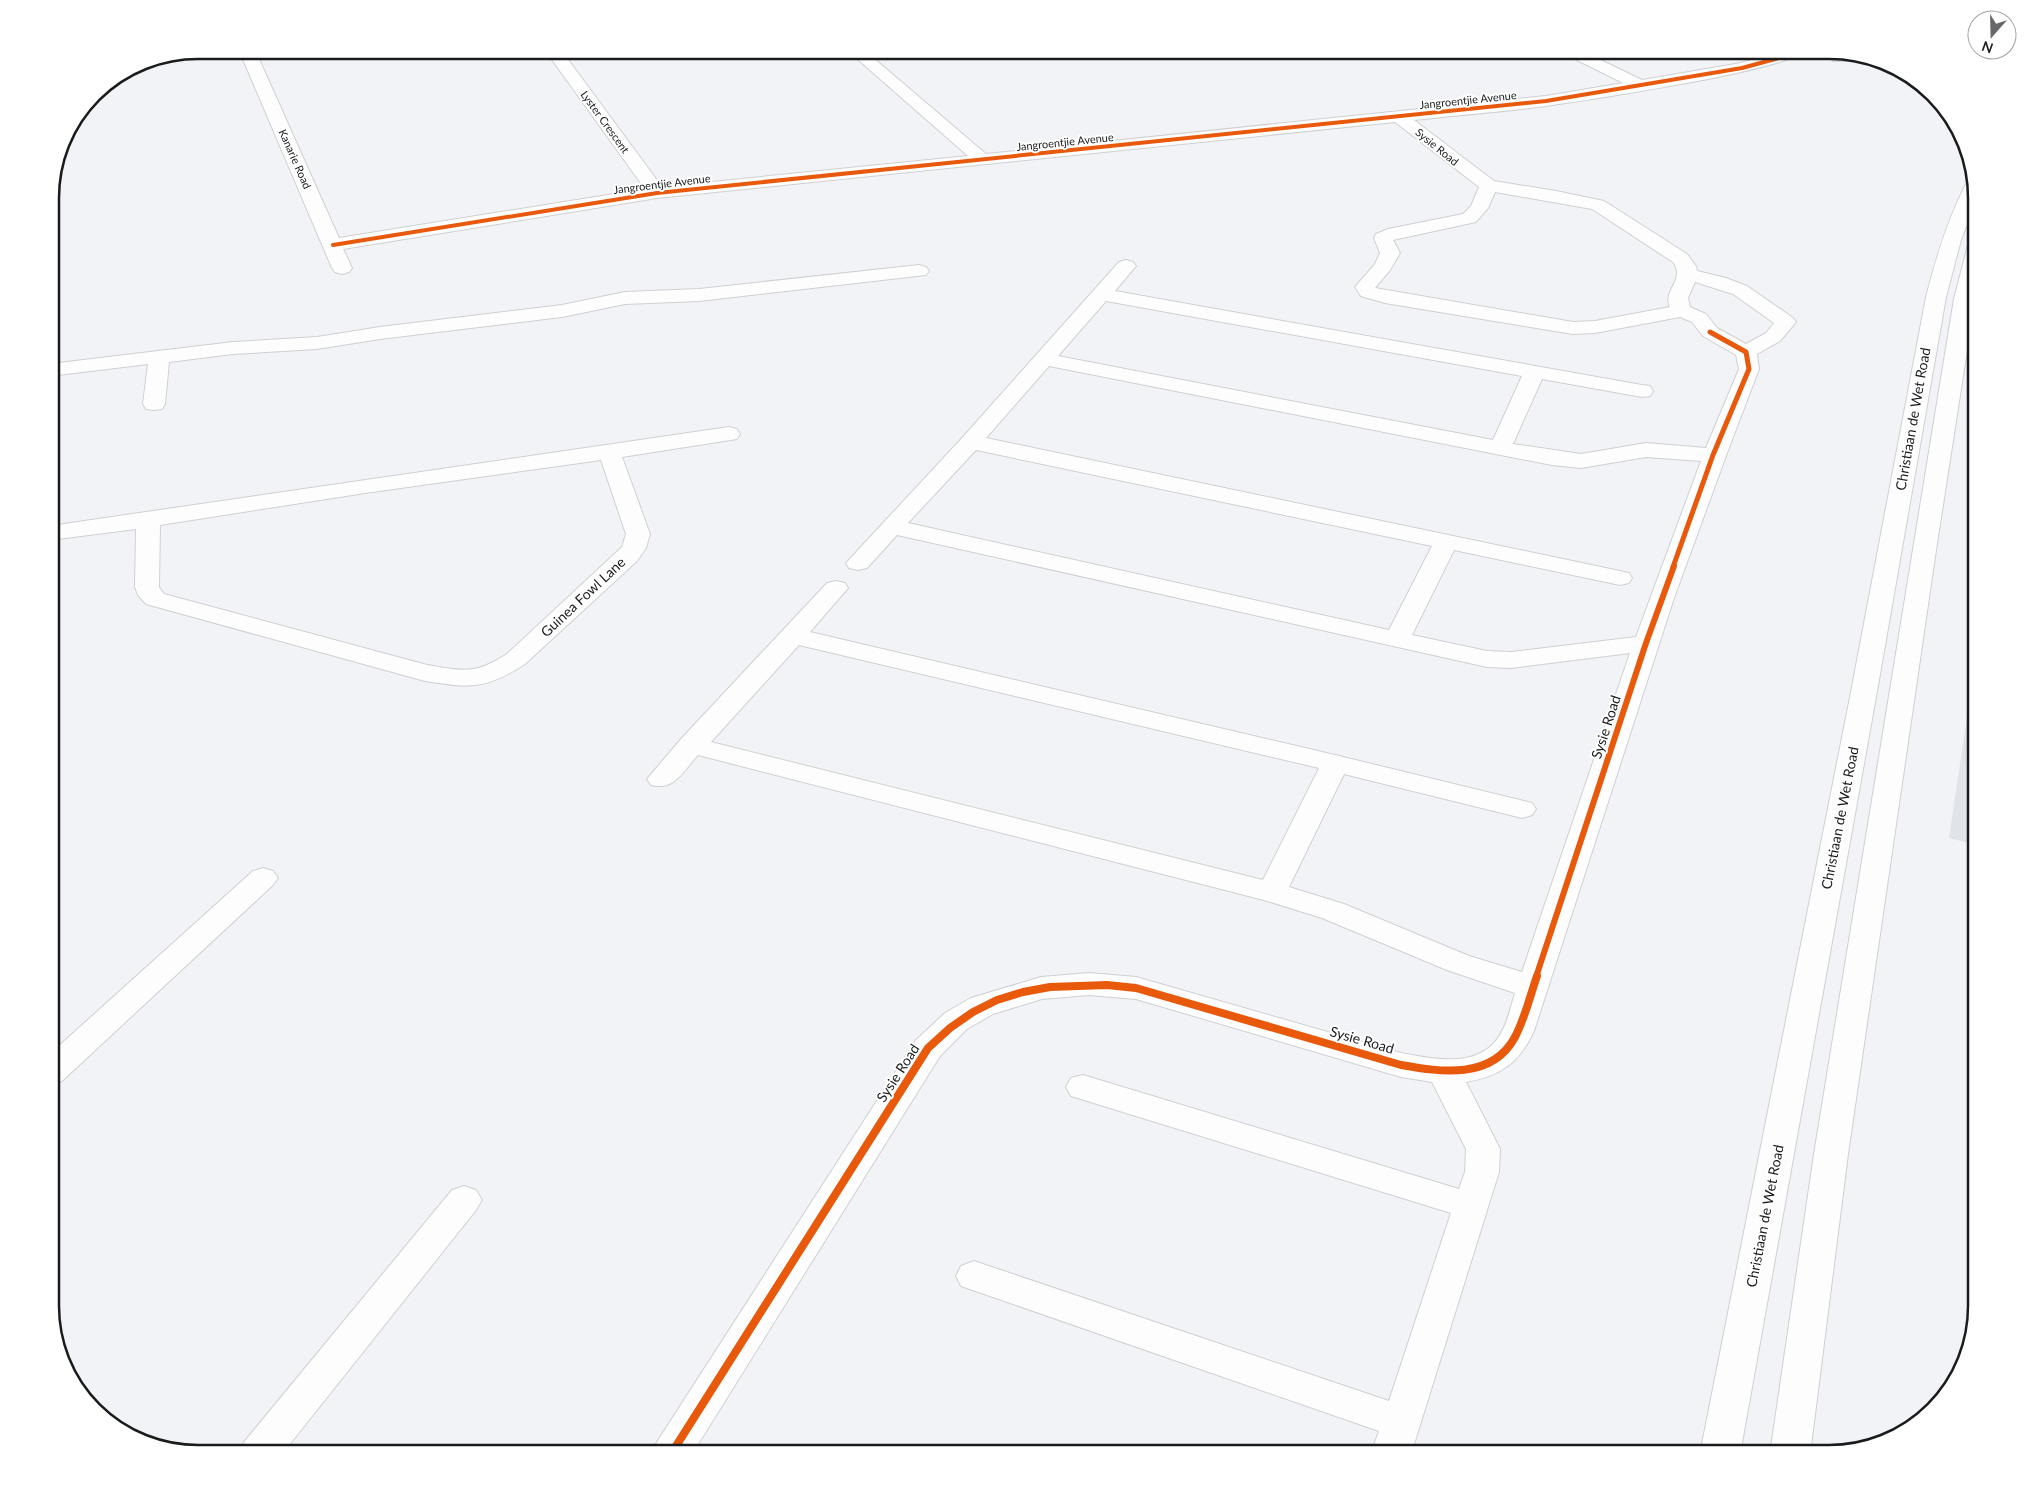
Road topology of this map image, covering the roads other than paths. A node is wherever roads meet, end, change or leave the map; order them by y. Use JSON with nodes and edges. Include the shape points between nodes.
{"nodes":[{"id":1,"x":250,"y":59,"type":"edge"},
{"id":2,"x":560,"y":59,"type":"edge"},
{"id":3,"x":865,"y":59,"type":"edge"},
{"id":4,"x":1587,"y":59,"type":"edge"},
{"id":5,"x":1775,"y":59,"type":"edge"},
{"id":6,"x":1640,"y":85,"type":"junction"},
{"id":7,"x":1400,"y":117,"type":"junction"},
{"id":8,"x":983,"y":160,"type":"junction"},
{"id":9,"x":1482,"y":181,"type":"junction"},
{"id":10,"x":657,"y":193,"type":"junction"},
{"id":11,"x":1968,"y":198,"type":"edge"},
{"id":12,"x":333,"y":245,"type":"junction"},
{"id":13,"x":1126,"y":266,"type":"dead end"},
{"id":14,"x":342,"y":268,"type":"dead end"},
{"id":15,"x":919,"y":271,"type":"dead end"},
{"id":16,"x":1688,"y":275,"type":"junction"},
{"id":17,"x":1968,"y":282,"type":"edge"},
{"id":18,"x":1101,"y":294,"type":"junction"},
{"id":19,"x":1682,"y":311,"type":"junction"},
{"id":20,"x":1746,"y":352,"type":"junction"},
{"id":21,"x":159,"y":357,"type":"junction"},
{"id":22,"x":1042,"y":359,"type":"junction"},
{"id":23,"x":59,"y":369,"type":"edge"},
{"id":24,"x":1534,"y":373,"type":"junction"},
{"id":25,"x":1642,"y":391,"type":"dead end"},
{"id":26,"x":154,"y":404,"type":"dead end"},
{"id":27,"x":728,"y":434,"type":"dead end"},
{"id":28,"x":971,"y":442,"type":"junction"},
{"id":29,"x":1500,"y":448,"type":"junction"},
{"id":30,"x":609,"y":452,"type":"junction"},
{"id":31,"x":1713,"y":455,"type":"junction"},
{"id":32,"x":148,"y":520,"type":"junction"},
{"id":33,"x":893,"y":526,"type":"junction"},
{"id":34,"x":59,"y":532,"type":"edge"},
{"id":35,"x":1446,"y":542,"type":"junction"},
{"id":36,"x":858,"y":563,"type":"dead end"},
{"id":37,"x":1620,"y":578,"type":"dead end"},
{"id":38,"x":836,"y":588,"type":"dead end"},
{"id":39,"x":793,"y":636,"type":"junction"},
{"id":40,"x":1398,"y":640,"type":"junction"},
{"id":41,"x":1646,"y":642,"type":"junction"},
{"id":42,"x":691,"y":745,"type":"junction"},
{"id":43,"x":1335,"y":763,"type":"junction"},
{"id":44,"x":660,"y":779,"type":"dead end"},
{"id":45,"x":1522,"y":810,"type":"dead end"},
{"id":46,"x":263,"y":878,"type":"dead end"},
{"id":47,"x":1272,"y":892,"type":"junction"},
{"id":48,"x":1533,"y":987,"type":"junction"},
{"id":49,"x":59,"y":1065,"type":"edge"},
{"id":50,"x":1444,"y":1072,"type":"junction"},
{"id":51,"x":1083,"y":1087,"type":"dead end"},
{"id":52,"x":464,"y":1200,"type":"dead end"},
{"id":53,"x":1472,"y":1206,"type":"junction"},
{"id":54,"x":974,"y":1276,"type":"dead end"},
{"id":55,"x":1396,"y":1438,"type":"edge"},
{"id":56,"x":265,"y":1445,"type":"edge"},
{"id":57,"x":677,"y":1445,"type":"edge"},
{"id":58,"x":1722,"y":1445,"type":"edge"},
{"id":59,"x":1791,"y":1445,"type":"edge"}],
"edges":[{"from":1,"to":12,"type":"street","name":"Kanarie Road"},
{"from":2,"to":10,"type":"street","name":"Lyster Crescent"},
{"from":3,"to":8,"type":"street"},
{"from":4,"to":6,"type":"street"},
{"from":5,"to":6,"type":"street","name":"Jangroentjie Avenue","via":[[1742,68]]},
{"from":6,"to":7,"type":"street","name":"Jangroentjie Avenue","via":[[1546,101]]},
{"from":7,"to":8,"type":"street","name":"Jangroentjie Avenue"},
{"from":7,"to":9,"type":"street","name":"Sysie Road"},
{"from":8,"to":10,"type":"street","name":"Jangroentjie Avenue"},
{"from":9,"to":16,"type":"street","via":[[1598,205],[1680,258]]},
{"from":9,"to":19,"type":"street","via":[[1479,208],[1469,218],[1382,238],[1390,253],[1365,287],[1368,292],[1573,328]]},
{"from":10,"to":12,"type":"street","name":"Jangroentjie Avenue"},
{"from":11,"to":58,"type":"street","name":"Christiaan de Wet Road","via":[[1950,242],[1936,297]]},
{"from":12,"to":14,"type":"street","name":"Kanarie Road"},
{"from":13,"to":18,"type":"street"},
{"from":15,"to":21,"type":"street","via":[[699,296],[625,298],[562,311],[317,342]]},
{"from":16,"to":19,"type":"street","via":[[1678,298]]},
{"from":16,"to":20,"type":"street","via":[[1740,290],[1786,322],[1773,337]]},
{"from":17,"to":59,"type":"street","via":[[1831,1154]]},
{"from":18,"to":22,"type":"street"},
{"from":18,"to":24,"type":"street"},
{"from":19,"to":20,"type":"street","via":[[1699,318],[1710,332]]},
{"from":20,"to":31,"type":"street","name":"Sysie Road","via":[[1749,369]]},
{"from":21,"to":23,"type":"street"},
{"from":21,"to":26,"type":"street"},
{"from":22,"to":28,"type":"street"},
{"from":22,"to":29,"type":"street"},
{"from":24,"to":25,"type":"street"},
{"from":24,"to":29,"type":"street"},
{"from":27,"to":30,"type":"street"},
{"from":28,"to":33,"type":"street"},
{"from":28,"to":35,"type":"street"},
{"from":29,"to":31,"type":"street","via":[[1581,461],[1646,450]]},
{"from":30,"to":32,"type":"street"},
{"from":30,"to":32,"type":"street","name":"Guinea Fowl Lane","via":[[638,534],[634,548],[516,659],[478,678],[425,673],[155,599],[147,588]]},
{"from":31,"to":41,"type":"street","name":"Sysie Road"},
{"from":32,"to":34,"type":"street"},
{"from":33,"to":36,"type":"street"},
{"from":33,"to":40,"type":"street"},
{"from":35,"to":37,"type":"street"},
{"from":35,"to":40,"type":"street"},
{"from":38,"to":39,"type":"street"},
{"from":39,"to":42,"type":"street"},
{"from":39,"to":43,"type":"street"},
{"from":40,"to":41,"type":"street","via":[[1463,655],[1511,660]]},
{"from":41,"to":48,"type":"street","name":"Sysie Road"},
{"from":42,"to":44,"type":"street"},
{"from":42,"to":47,"type":"street"},
{"from":43,"to":45,"type":"street"},
{"from":43,"to":47,"type":"street"},
{"from":46,"to":49,"type":"street"},
{"from":47,"to":48,"type":"street","via":[[1333,911],[1458,963]]},
{"from":48,"to":50,"type":"street","name":"Sysie Road","via":[[1512,1042],[1502,1056],[1466,1071]]},
{"from":50,"to":53,"type":"street","via":[[1483,1149],[1482,1172]]},
{"from":50,"to":57,"type":"street","name":"Sysie Road","via":[[1402,1065],[1128,987],[1089,984],[1041,988],[982,1006],[956,1021],[928,1048]]},
{"from":51,"to":53,"type":"street"},
{"from":52,"to":56,"type":"street"},
{"from":53,"to":55,"type":"street"},
{"from":54,"to":55,"type":"street"}]}
